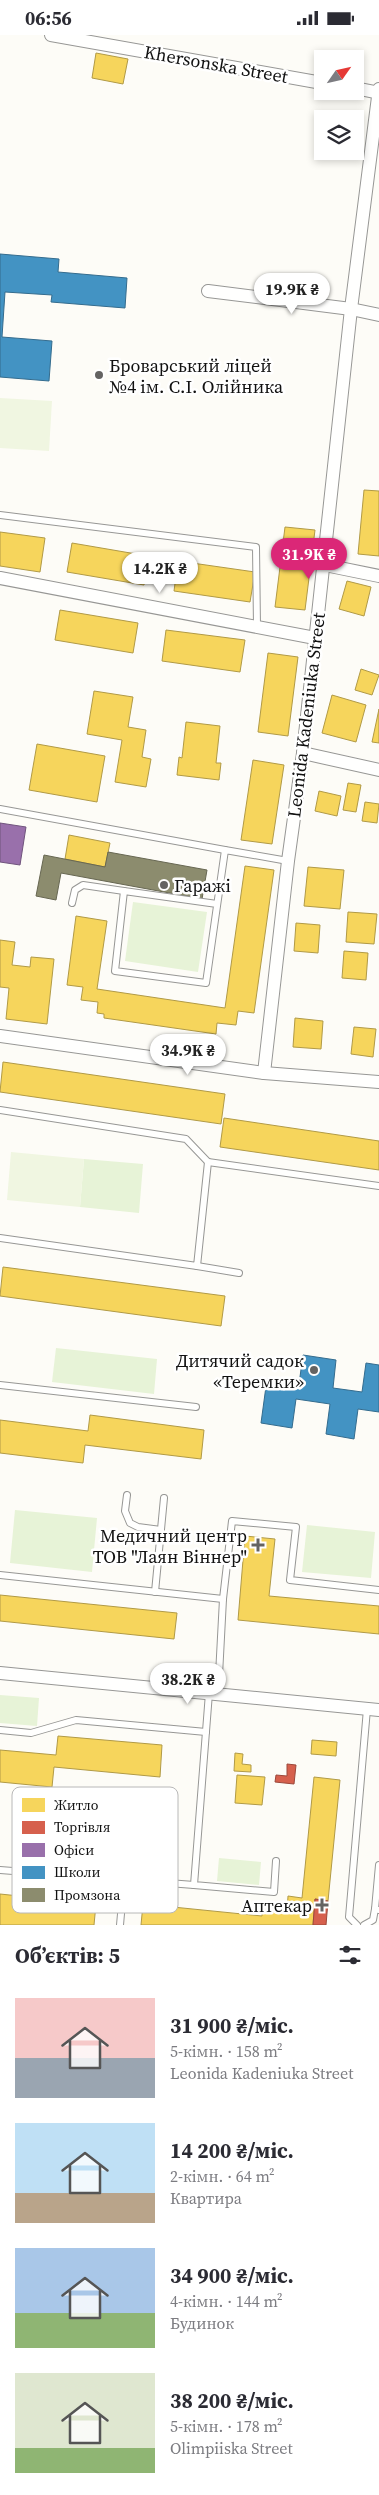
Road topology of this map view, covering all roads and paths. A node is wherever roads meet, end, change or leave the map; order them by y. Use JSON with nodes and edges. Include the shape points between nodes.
{"nodes":[{"id":1,"x":51,"y":35,"type":"edge"},
{"id":2,"x":314,"y":82,"type":"edge"},
{"id":3,"x":364,"y":89,"type":"edge"},
{"id":4,"x":379,"y":91,"type":"edge"},
{"id":5,"x":208,"y":291,"type":"dead end"},
{"id":6,"x":351,"y":309,"type":"junction"},
{"id":7,"x":379,"y":315,"type":"edge"},
{"id":8,"x":0,"y":515,"type":"edge"},
{"id":9,"x":325,"y":565,"type":"junction"},
{"id":10,"x":379,"y":576,"type":"edge"},
{"id":11,"x":0,"y":578,"type":"edge"},
{"id":12,"x":257,"y":627,"type":"junction"},
{"id":13,"x":315,"y":638,"type":"junction"},
{"id":14,"x":303,"y":753,"type":"junction"},
{"id":15,"x":379,"y":771,"type":"edge"},
{"id":16,"x":0,"y":809,"type":"edge"},
{"id":17,"x":225,"y":851,"type":"junction"},
{"id":18,"x":288,"y":861,"type":"junction"},
{"id":19,"x":124,"y":891,"type":"junction"},
{"id":20,"x":72,"y":903,"type":"dead end"},
{"id":21,"x":217,"y":905,"type":"junction"},
{"id":22,"x":0,"y":1036,"type":"edge"},
{"id":23,"x":264,"y":1073,"type":"junction"},
{"id":24,"x":379,"y":1082,"type":"edge"},
{"id":25,"x":0,"y":1110,"type":"edge"},
{"id":26,"x":208,"y":1162,"type":"junction"},
{"id":27,"x":379,"y":1186,"type":"edge"},
{"id":28,"x":0,"y":1238,"type":"edge"},
{"id":29,"x":197,"y":1267,"type":"junction"},
{"id":30,"x":240,"y":1273,"type":"dead end"},
{"id":31,"x":0,"y":1385,"type":"edge"},
{"id":32,"x":196,"y":1407,"type":"dead end"},
{"id":33,"x":126,"y":1495,"type":"dead end"},
{"id":34,"x":164,"y":1498,"type":"dead end"},
{"id":35,"x":161,"y":1530,"type":"junction"},
{"id":36,"x":0,"y":1575,"type":"edge"},
{"id":37,"x":379,"y":1589,"type":"edge"},
{"id":38,"x":155,"y":1592,"type":"junction"},
{"id":39,"x":223,"y":1599,"type":"junction"},
{"id":40,"x":0,"y":1673,"type":"edge"},
{"id":41,"x":213,"y":1694,"type":"junction"},
{"id":42,"x":373,"y":1709,"type":"edge"},
{"id":43,"x":0,"y":1730,"type":"edge"},
{"id":44,"x":206,"y":1732,"type":"junction"},
{"id":45,"x":276,"y":1861,"type":"dead end"},
{"id":46,"x":379,"y":1865,"type":"edge"},
{"id":47,"x":178,"y":1884,"type":"edge"},
{"id":48,"x":194,"y":1885,"type":"junction"},
{"id":49,"x":377,"y":1910,"type":"edge"},
{"id":50,"x":357,"y":1925,"type":"edge"},
{"id":51,"x":364,"y":1925,"type":"edge"}],
"edges":[{"from":1,"to":2,"type":"street","name":"Khersonska Street"},
{"from":3,"to":4,"type":"street"},
{"from":4,"to":6,"type":"street","name":"Leonida Kadeniuka Street"},
{"from":5,"to":6,"type":"street"},
{"from":6,"to":7,"type":"street"},
{"from":6,"to":9,"type":"street","name":"Leonida Kadeniuka Street"},
{"from":8,"to":12,"type":"lane","via":[[256,547]]},
{"from":9,"to":10,"type":"street"},
{"from":9,"to":13,"type":"street","name":"Leonida Kadeniuka Street"},
{"from":11,"to":12,"type":"street"},
{"from":12,"to":13,"type":"street"},
{"from":13,"to":14,"type":"street","name":"Leonida Kadeniuka Street"},
{"from":14,"to":15,"type":"street"},
{"from":14,"to":18,"type":"street","name":"Leonida Kadeniuka Street"},
{"from":16,"to":17,"type":"lane"},
{"from":17,"to":18,"type":"lane"},
{"from":17,"to":21,"type":"lane"},
{"from":18,"to":23,"type":"street","name":"Leonida Kadeniuka Street"},
{"from":19,"to":20,"type":"lane","via":[[83,885],[75,890]]},
{"from":19,"to":21,"type":"lane"},
{"from":19,"to":21,"type":"lane","via":[[115,971],[206,983]]},
{"from":22,"to":23,"type":"street"},
{"from":23,"to":24,"type":"street"},
{"from":25,"to":26,"type":"lane","via":[[186,1139]]},
{"from":26,"to":27,"type":"lane"},
{"from":26,"to":29,"type":"lane"},
{"from":28,"to":29,"type":"lane"},
{"from":29,"to":30,"type":"lane"},
{"from":31,"to":32,"type":"lane"},
{"from":33,"to":35,"type":"lane","via":[[125,1511],[130,1523]]},
{"from":34,"to":35,"type":"lane"},
{"from":35,"to":38,"type":"lane"},
{"from":36,"to":38,"type":"lane"},
{"from":37,"to":39,"type":"lane","via":[[290,1580],[296,1527],[232,1521]]},
{"from":38,"to":39,"type":"lane"},
{"from":39,"to":41,"type":"lane"},
{"from":40,"to":41,"type":"street"},
{"from":41,"to":42,"type":"street"},
{"from":41,"to":44,"type":"lane"},
{"from":42,"to":50,"type":"lane","via":[[349,1917]]},
{"from":43,"to":44,"type":"lane","via":[[31,1733],[76,1720]]},
{"from":44,"to":48,"type":"lane"},
{"from":45,"to":48,"type":"lane","via":[[274,1892]]},
{"from":46,"to":49,"type":"lane"},
{"from":47,"to":48,"type":"lane"},
{"from":49,"to":51,"type":"lane","via":[[373,1921]]}]}
